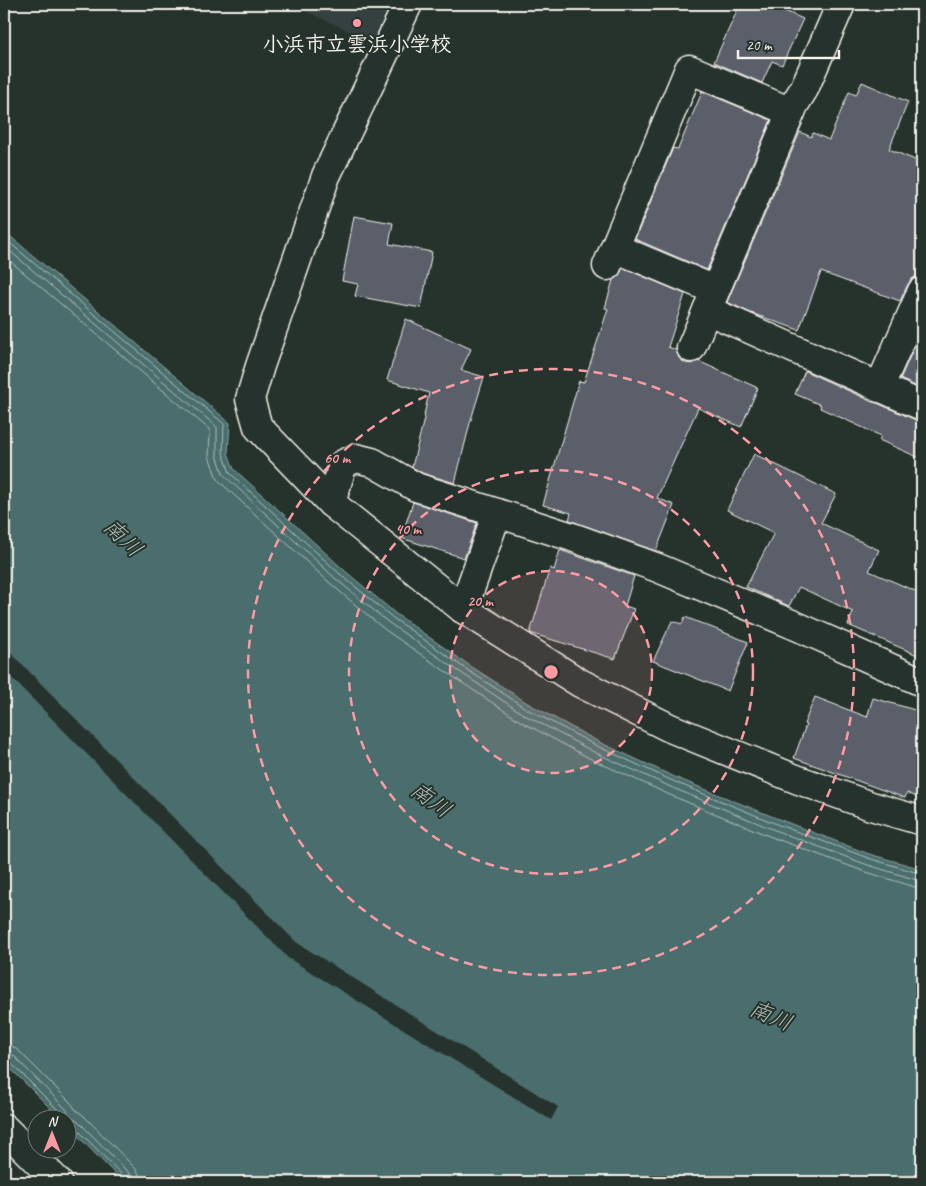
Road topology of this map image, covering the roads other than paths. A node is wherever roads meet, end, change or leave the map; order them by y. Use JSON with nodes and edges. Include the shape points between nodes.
{"nodes":[{"id":1,"x":408,"y":4,"type":"edge"},
{"id":2,"x":841,"y":4,"type":"edge"},
{"id":3,"x":791,"y":112,"type":"junction"},
{"id":4,"x":922,"y":291,"type":"edge"},
{"id":5,"x":711,"y":300,"type":"junction"},
{"id":6,"x":691,"y":348,"type":"dead end"},
{"id":7,"x":879,"y":388,"type":"junction"},
{"id":8,"x":922,"y":406,"type":"edge"},
{"id":9,"x":331,"y":503,"type":"junction"},
{"id":10,"x":497,"y":513,"type":"junction"},
{"id":11,"x":463,"y":609,"type":"junction"},
{"id":12,"x":922,"y":682,"type":"edge"},
{"id":13,"x":922,"y":821,"type":"edge"},
{"id":14,"x":4,"y":1128,"type":"edge"},
{"id":15,"x":58,"y":1182,"type":"edge"}],
"edges":[{"from":1,"to":9,"type":"street","via":[[326,176],[250,399],[258,427]]},
{"from":2,"to":3,"type":"street"},
{"from":3,"to":5,"type":"street"},
{"from":3,"to":5,"type":"street","via":[[689,69],[611,257]]},
{"from":4,"to":7,"type":"street"},
{"from":5,"to":6,"type":"street"},
{"from":5,"to":7,"type":"street"},
{"from":7,"to":8,"type":"street"},
{"from":9,"to":10,"type":"street","via":[[343,464],[356,458],[372,462],[416,487]]},
{"from":9,"to":11,"type":"street"},
{"from":10,"to":11,"type":"street"},
{"from":10,"to":12,"type":"street","via":[[658,568]]},
{"from":11,"to":13,"type":"street","via":[[580,683],[670,728],[824,789]]},
{"from":14,"to":15,"type":"street"}]}
